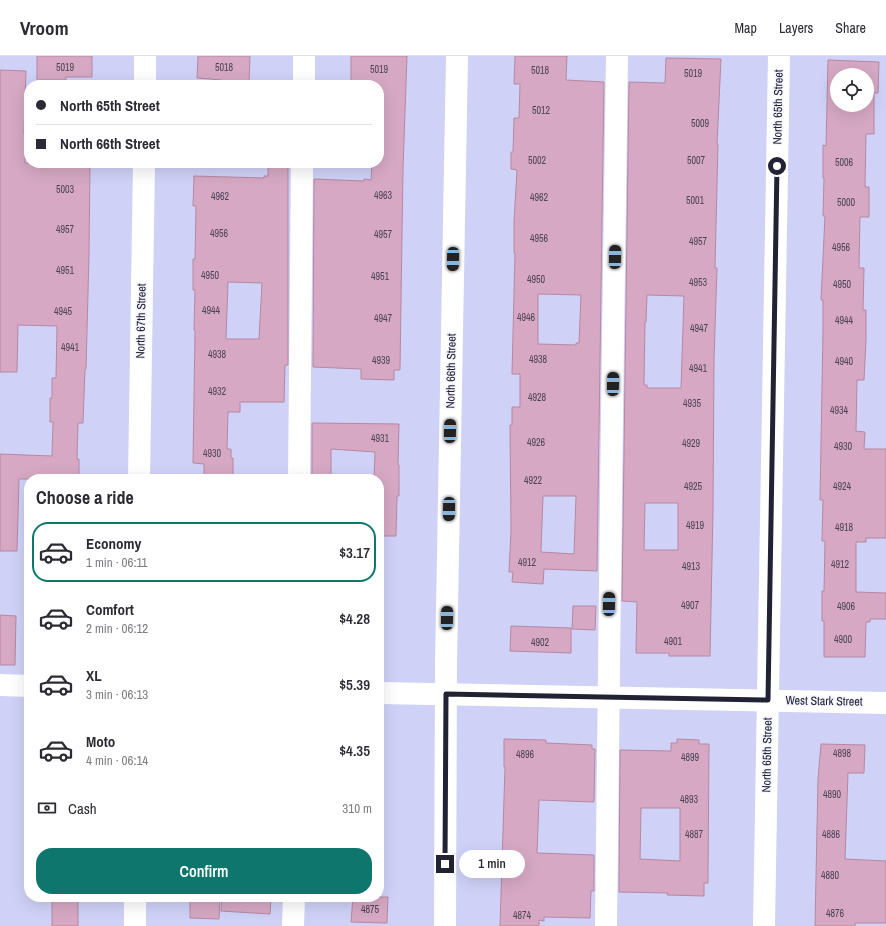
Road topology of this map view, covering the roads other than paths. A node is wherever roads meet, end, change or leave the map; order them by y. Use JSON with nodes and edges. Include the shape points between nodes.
{"nodes":[{"id":1,"x":145,"y":56,"type":"edge"},
{"id":2,"x":304,"y":56,"type":"edge"},
{"id":3,"x":457,"y":56,"type":"edge"},
{"id":4,"x":617,"y":56,"type":"edge"},
{"id":5,"x":779,"y":56,"type":"edge"},
{"id":6,"x":145,"y":80,"type":"edge"},
{"id":7,"x":304,"y":80,"type":"edge"},
{"id":8,"x":144,"y":168,"type":"edge"},
{"id":9,"x":302,"y":168,"type":"edge"},
{"id":10,"x":139,"y":474,"type":"edge"},
{"id":11,"x":299,"y":474,"type":"edge"},
{"id":12,"x":0,"y":685,"type":"edge"},
{"id":13,"x":24,"y":686,"type":"edge"},
{"id":14,"x":384,"y":693,"type":"edge"},
{"id":15,"x":446,"y":694,"type":"junction"},
{"id":16,"x":607,"y":697,"type":"junction"},
{"id":17,"x":768,"y":700,"type":"junction"},
{"id":18,"x":886,"y":703,"type":"edge"},
{"id":19,"x":135,"y":902,"type":"edge"},
{"id":20,"x":294,"y":902,"type":"edge"},
{"id":21,"x":135,"y":926,"type":"edge"},
{"id":22,"x":293,"y":926,"type":"edge"},
{"id":23,"x":445,"y":926,"type":"edge"},
{"id":24,"x":606,"y":926,"type":"edge"},
{"id":25,"x":764,"y":926,"type":"edge"}],
"edges":[{"from":1,"to":6,"type":"street"},
{"from":2,"to":7,"type":"street"},
{"from":3,"to":15,"type":"street","name":"North 66th Street"},
{"from":4,"to":16,"type":"street"},
{"from":5,"to":17,"type":"street","name":"North 65th Street"},
{"from":8,"to":10,"type":"street","name":"North 67th Street"},
{"from":9,"to":11,"type":"street"},
{"from":12,"to":13,"type":"street"},
{"from":14,"to":15,"type":"street","name":"West Stark Street"},
{"from":15,"to":16,"type":"street","name":"West Stark Street"},
{"from":15,"to":23,"type":"street","name":"North 66th Street"},
{"from":16,"to":17,"type":"street","name":"West Stark Street"},
{"from":16,"to":24,"type":"street"},
{"from":17,"to":18,"type":"street","name":"West Stark Street"},
{"from":17,"to":25,"type":"street","name":"North 65th Street"},
{"from":19,"to":21,"type":"street"},
{"from":20,"to":22,"type":"street"}]}
